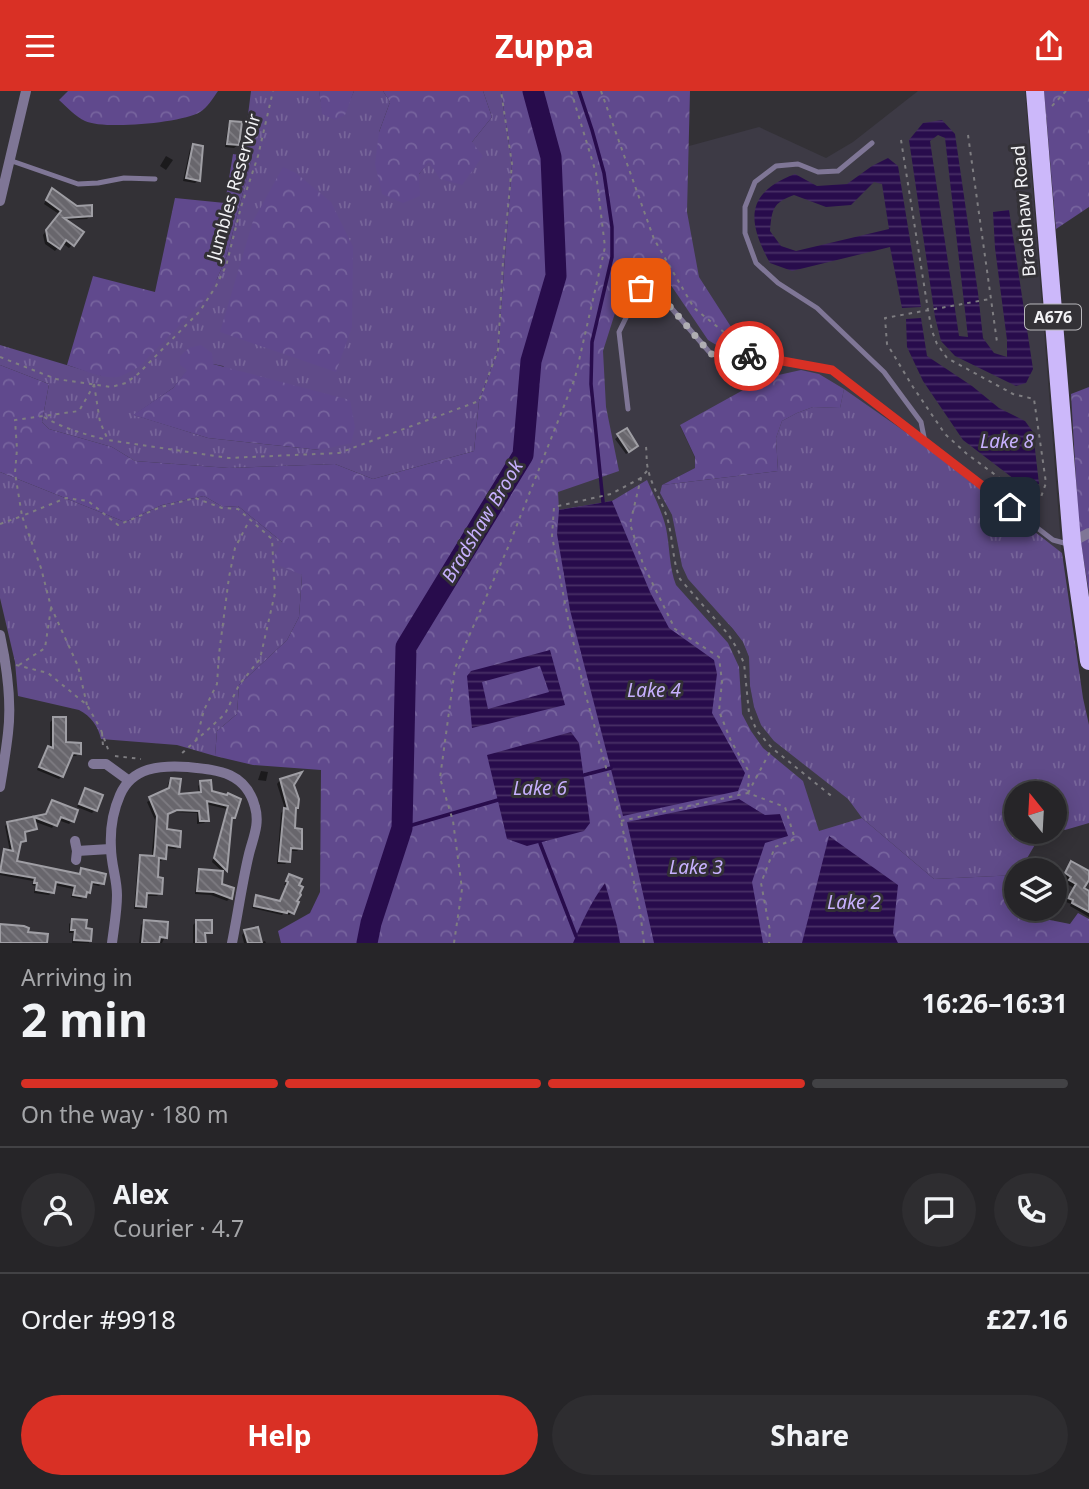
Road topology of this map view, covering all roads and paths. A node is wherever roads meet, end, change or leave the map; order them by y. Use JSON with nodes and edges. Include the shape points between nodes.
{"nodes":[{"id":1,"x":26,"y":91,"type":"edge"},
{"id":2,"x":273,"y":91,"type":"edge"},
{"id":3,"x":501,"y":91,"type":"edge"},
{"id":4,"x":570,"y":91,"type":"edge"},
{"id":5,"x":601,"y":91,"type":"edge"},
{"id":6,"x":1035,"y":91,"type":"edge"},
{"id":7,"x":968,"y":135,"type":"dead end"},
{"id":8,"x":901,"y":140,"type":"dead end"},
{"id":9,"x":872,"y":143,"type":"dead end"},
{"id":10,"x":9,"y":160,"type":"junction"},
{"id":11,"x":155,"y":179,"type":"dead end"},
{"id":12,"x":0,"y":201,"type":"edge"},
{"id":13,"x":990,"y":299,"type":"junction"},
{"id":14,"x":928,"y":310,"type":"junction"},
{"id":15,"x":997,"y":342,"type":"dead end"},
{"id":16,"x":746,"y":356,"type":"junction"},
{"id":17,"x":0,"y":357,"type":"edge"},
{"id":18,"x":94,"y":384,"type":"junction"},
{"id":19,"x":628,"y":409,"type":"dead end"},
{"id":20,"x":43,"y":416,"type":"junction"},
{"id":21,"x":108,"y":440,"type":"junction"},
{"id":22,"x":925,"y":442,"type":"junction"},
{"id":23,"x":646,"y":447,"type":"dead end"},
{"id":24,"x":648,"y":471,"type":"junction"},
{"id":25,"x":641,"y":478,"type":"junction"},
{"id":26,"x":22,"y":516,"type":"junction"},
{"id":27,"x":250,"y":519,"type":"junction"},
{"id":28,"x":0,"y":524,"type":"edge"},
{"id":29,"x":1089,"y":533,"type":"edge"},
{"id":30,"x":1072,"y":543,"type":"junction"},
{"id":31,"x":51,"y":607,"type":"junction"},
{"id":32,"x":0,"y":635,"type":"edge"},
{"id":33,"x":1089,"y":661,"type":"edge"},
{"id":34,"x":19,"y":665,"type":"junction"},
{"id":35,"x":6,"y":666,"type":"junction"},
{"id":36,"x":86,"y":705,"type":"junction"},
{"id":37,"x":101,"y":730,"type":"junction"},
{"id":38,"x":196,"y":742,"type":"junction"},
{"id":39,"x":772,"y":748,"type":"junction"},
{"id":40,"x":102,"y":749,"type":"joint"},
{"id":41,"x":176,"y":758,"type":"dead end"},
{"id":42,"x":141,"y":759,"type":"dead end"},
{"id":43,"x":128,"y":780,"type":"junction"},
{"id":44,"x":0,"y":787,"type":"edge"},
{"id":45,"x":748,"y":793,"type":"junction"},
{"id":46,"x":834,"y":799,"type":"dead end"},
{"id":47,"x":621,"y":821,"type":"junction"},
{"id":48,"x":110,"y":849,"type":"junction"},
{"id":49,"x":76,"y":851,"type":"dead end"},
{"id":50,"x":112,"y":943,"type":"edge"},
{"id":51,"x":232,"y":943,"type":"edge"},
{"id":52,"x":454,"y":943,"type":"edge"},
{"id":53,"x":645,"y":943,"type":"edge"},
{"id":54,"x":769,"y":943,"type":"edge"}],
"edges":[{"from":1,"to":10,"type":"street"},
{"from":2,"to":18,"type":"path","name":"Jumbles Reservoir","via":[[226,266],[216,286],[191,322],[138,374],[111,387]]},
{"from":3,"to":21,"type":"path","via":[[512,164],[498,350],[479,401],[340,453],[228,459]]},
{"from":4,"to":52,"type":"path","via":[[596,173],[605,247],[575,378],[455,668],[440,778],[453,821],[462,888]]},
{"from":5,"to":16,"type":"path","via":[[653,239],[694,308]]},
{"from":6,"to":30,"type":"main road","name":"Bradshaw Road","number":"A676"},
{"from":7,"to":13,"type":"path"},
{"from":8,"to":14,"type":"path"},
{"from":9,"to":22,"type":"lane","via":[[838,170],[776,166],[755,182],[745,207],[745,233],[756,263],[817,308],[884,372],[921,422]]},
{"from":10,"to":11,"type":"lane","via":[[78,184]]},
{"from":10,"to":12,"type":"street"},
{"from":13,"to":14,"type":"path"},
{"from":13,"to":15,"type":"path"},
{"from":14,"to":14,"type":"path","via":[[937,344],[947,358],[1013,394],[1034,399],[1046,483],[1041,497],[1028,499],[945,433],[887,344],[885,318]]},
{"from":16,"to":19,"type":"lane","via":[[711,354],[654,288],[641,288],[619,332]]},
{"from":16,"to":22,"type":"lane","via":[[832,370]]},
{"from":17,"to":18,"type":"path","name":"Jumbles Reservoir","via":[[56,379]]},
{"from":18,"to":20,"type":"path","via":[[79,411]]},
{"from":18,"to":21,"type":"path"},
{"from":20,"to":21,"type":"path"},
{"from":20,"to":26,"type":"path","via":[[15,420],[15,473]]},
{"from":22,"to":30,"type":"lane","via":[[1053,540]]},
{"from":23,"to":24,"type":"path"},
{"from":24,"to":25,"type":"path"},
{"from":24,"to":39,"type":"path","via":[[665,509],[680,579],[738,650],[744,663],[749,713]]},
{"from":25,"to":45,"type":"path","via":[[630,524],[638,551],[675,629],[719,657],[719,711],[749,772]]},
{"from":25,"to":47,"type":"path","via":[[611,494],[554,507],[552,536],[584,689]]},
{"from":26,"to":27,"type":"path","via":[[66,498],[88,501],[118,525],[195,498],[222,509],[238,509]]},
{"from":26,"to":28,"type":"path"},
{"from":26,"to":31,"type":"path"},
{"from":27,"to":38,"type":"path","via":[[235,548],[217,684]]},
{"from":27,"to":38,"type":"path","via":[[272,539],[275,593],[261,659],[239,685],[225,714]]},
{"from":29,"to":30,"type":"street"},
{"from":30,"to":33,"type":"main road","name":"Bradshaw Road","number":"A676"},
{"from":31,"to":34,"type":"path","via":[[45,648]]},
{"from":31,"to":36,"type":"path","via":[[78,666]]},
{"from":32,"to":35,"type":"street"},
{"from":34,"to":35,"type":"path"},
{"from":34,"to":36,"type":"path","via":[[48,673]]},
{"from":35,"to":44,"type":"street","via":[[8,731]]},
{"from":36,"to":37,"type":"path"},
{"from":37,"to":40,"type":"path"},
{"from":37,"to":42,"type":"path","via":[[110,756]]},
{"from":38,"to":41,"type":"path"},
{"from":39,"to":45,"type":"path"},
{"from":39,"to":46,"type":"path"},
{"from":40,"to":43,"type":"street","via":[[98,764],[113,768]]},
{"from":43,"to":48,"type":"street","via":[[114,810]]},
{"from":43,"to":51,"type":"street","via":[[150,769],[172,766],[226,772],[245,787],[257,819]]},
{"from":45,"to":47,"type":"path"},
{"from":45,"to":54,"type":"path","via":[[785,807],[795,839],[775,847],[761,883]]},
{"from":47,"to":53,"type":"path"},
{"from":48,"to":49,"type":"street"},
{"from":48,"to":50,"type":"street","via":[[117,895]]}]}
